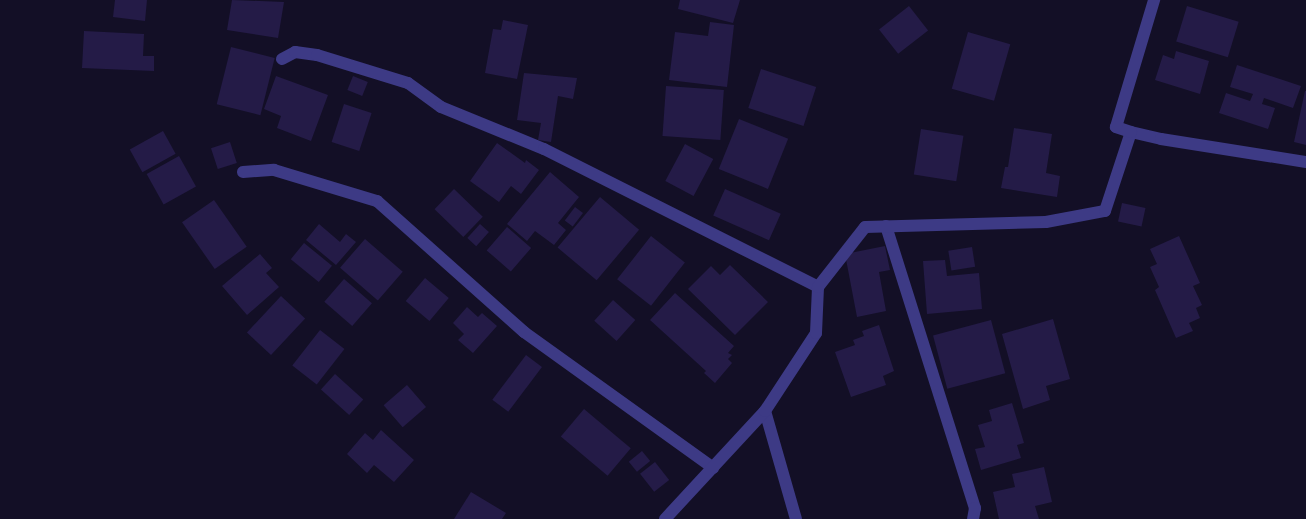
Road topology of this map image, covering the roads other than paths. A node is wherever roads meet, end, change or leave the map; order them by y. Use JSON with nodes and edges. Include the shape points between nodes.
{"nodes":[{"id":1,"x":1154,"y":0,"type":"edge"},
{"id":2,"x":282,"y":59,"type":"dead end"},
{"id":3,"x":1131,"y":132,"type":"junction"},
{"id":4,"x":1306,"y":162,"type":"edge"},
{"id":5,"x":243,"y":172,"type":"dead end"},
{"id":6,"x":886,"y":226,"type":"junction"},
{"id":7,"x":818,"y":287,"type":"junction"},
{"id":8,"x":765,"y":412,"type":"junction"},
{"id":9,"x":713,"y":468,"type":"junction"},
{"id":10,"x":665,"y":519,"type":"edge"},
{"id":11,"x":796,"y":519,"type":"edge"},
{"id":12,"x":974,"y":519,"type":"edge"}],
"edges":[{"from":1,"to":3,"type":"street","via":[[1116,127]]},
{"from":2,"to":7,"type":"street","via":[[295,52],[317,55],[408,83],[441,107],[544,148]]},
{"from":3,"to":4,"type":"street"},
{"from":3,"to":6,"type":"street","via":[[1106,211],[1046,222]]},
{"from":5,"to":9,"type":"street","via":[[274,170],[377,201],[524,332]]},
{"from":6,"to":7,"type":"street","via":[[865,227]]},
{"from":6,"to":12,"type":"street","via":[[975,508]]},
{"from":7,"to":8,"type":"street","via":[[816,333]]},
{"from":8,"to":9,"type":"street"},
{"from":8,"to":11,"type":"street"},
{"from":9,"to":10,"type":"street"}]}
